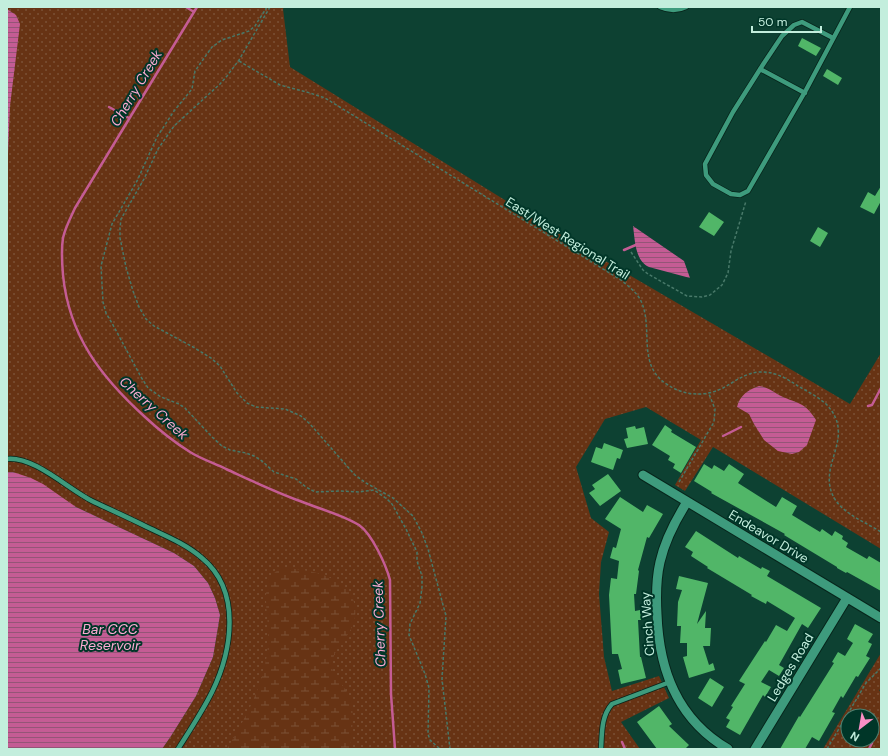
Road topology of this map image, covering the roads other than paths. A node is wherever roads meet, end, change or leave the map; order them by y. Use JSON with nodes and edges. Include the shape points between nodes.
{"nodes":[{"id":1,"x":660,"y":7,"type":"edge"},
{"id":2,"x":686,"y":7,"type":"edge"},
{"id":3,"x":850,"y":7,"type":"edge"},
{"id":4,"x":834,"y":38,"type":"junction"},
{"id":5,"x":760,"y":69,"type":"junction"},
{"id":6,"x":805,"y":93,"type":"junction"},
{"id":7,"x":7,"y":459,"type":"edge"},
{"id":8,"x":643,"y":475,"type":"dead end"},
{"id":9,"x":687,"y":502,"type":"junction"},
{"id":10,"x":847,"y":598,"type":"junction"},
{"id":11,"x":881,"y":618,"type":"edge"},
{"id":12,"x":670,"y":682,"type":"junction"},
{"id":13,"x":178,"y":749,"type":"edge"},
{"id":14,"x":601,"y":749,"type":"edge"},
{"id":15,"x":728,"y":749,"type":"edge"},
{"id":16,"x":755,"y":749,"type":"edge"}],
"edges":[{"from":1,"to":2,"type":"lane","via":[[666,10],[680,10]]},
{"from":3,"to":4,"type":"lane"},
{"from":4,"to":5,"type":"lane","via":[[802,22],[798,23],[782,36]]},
{"from":4,"to":6,"type":"lane"},
{"from":5,"to":6,"type":"lane"},
{"from":5,"to":6,"type":"lane","via":[[705,164],[706,175],[713,184],[731,194],[740,195],[748,191]]},
{"from":7,"to":13,"type":"lane","via":[[27,461],[90,500],[178,542],[201,557],[218,575],[230,612],[226,654],[212,692]]},
{"from":8,"to":9,"type":"street","name":"Endeavor Drive"},
{"from":9,"to":10,"type":"street","name":"Endeavor Drive"},
{"from":9,"to":12,"type":"street","name":"Cinch Way","via":[[666,542],[657,580],[659,636]]},
{"from":10,"to":11,"type":"street","name":"Endeavor Drive"},
{"from":10,"to":16,"type":"street","name":"Ledges Road"},
{"from":12,"to":14,"type":"lane","via":[[612,704],[603,724]]},
{"from":12,"to":15,"type":"street","name":"Cinch Way","via":[[682,706],[697,724]]}]}
